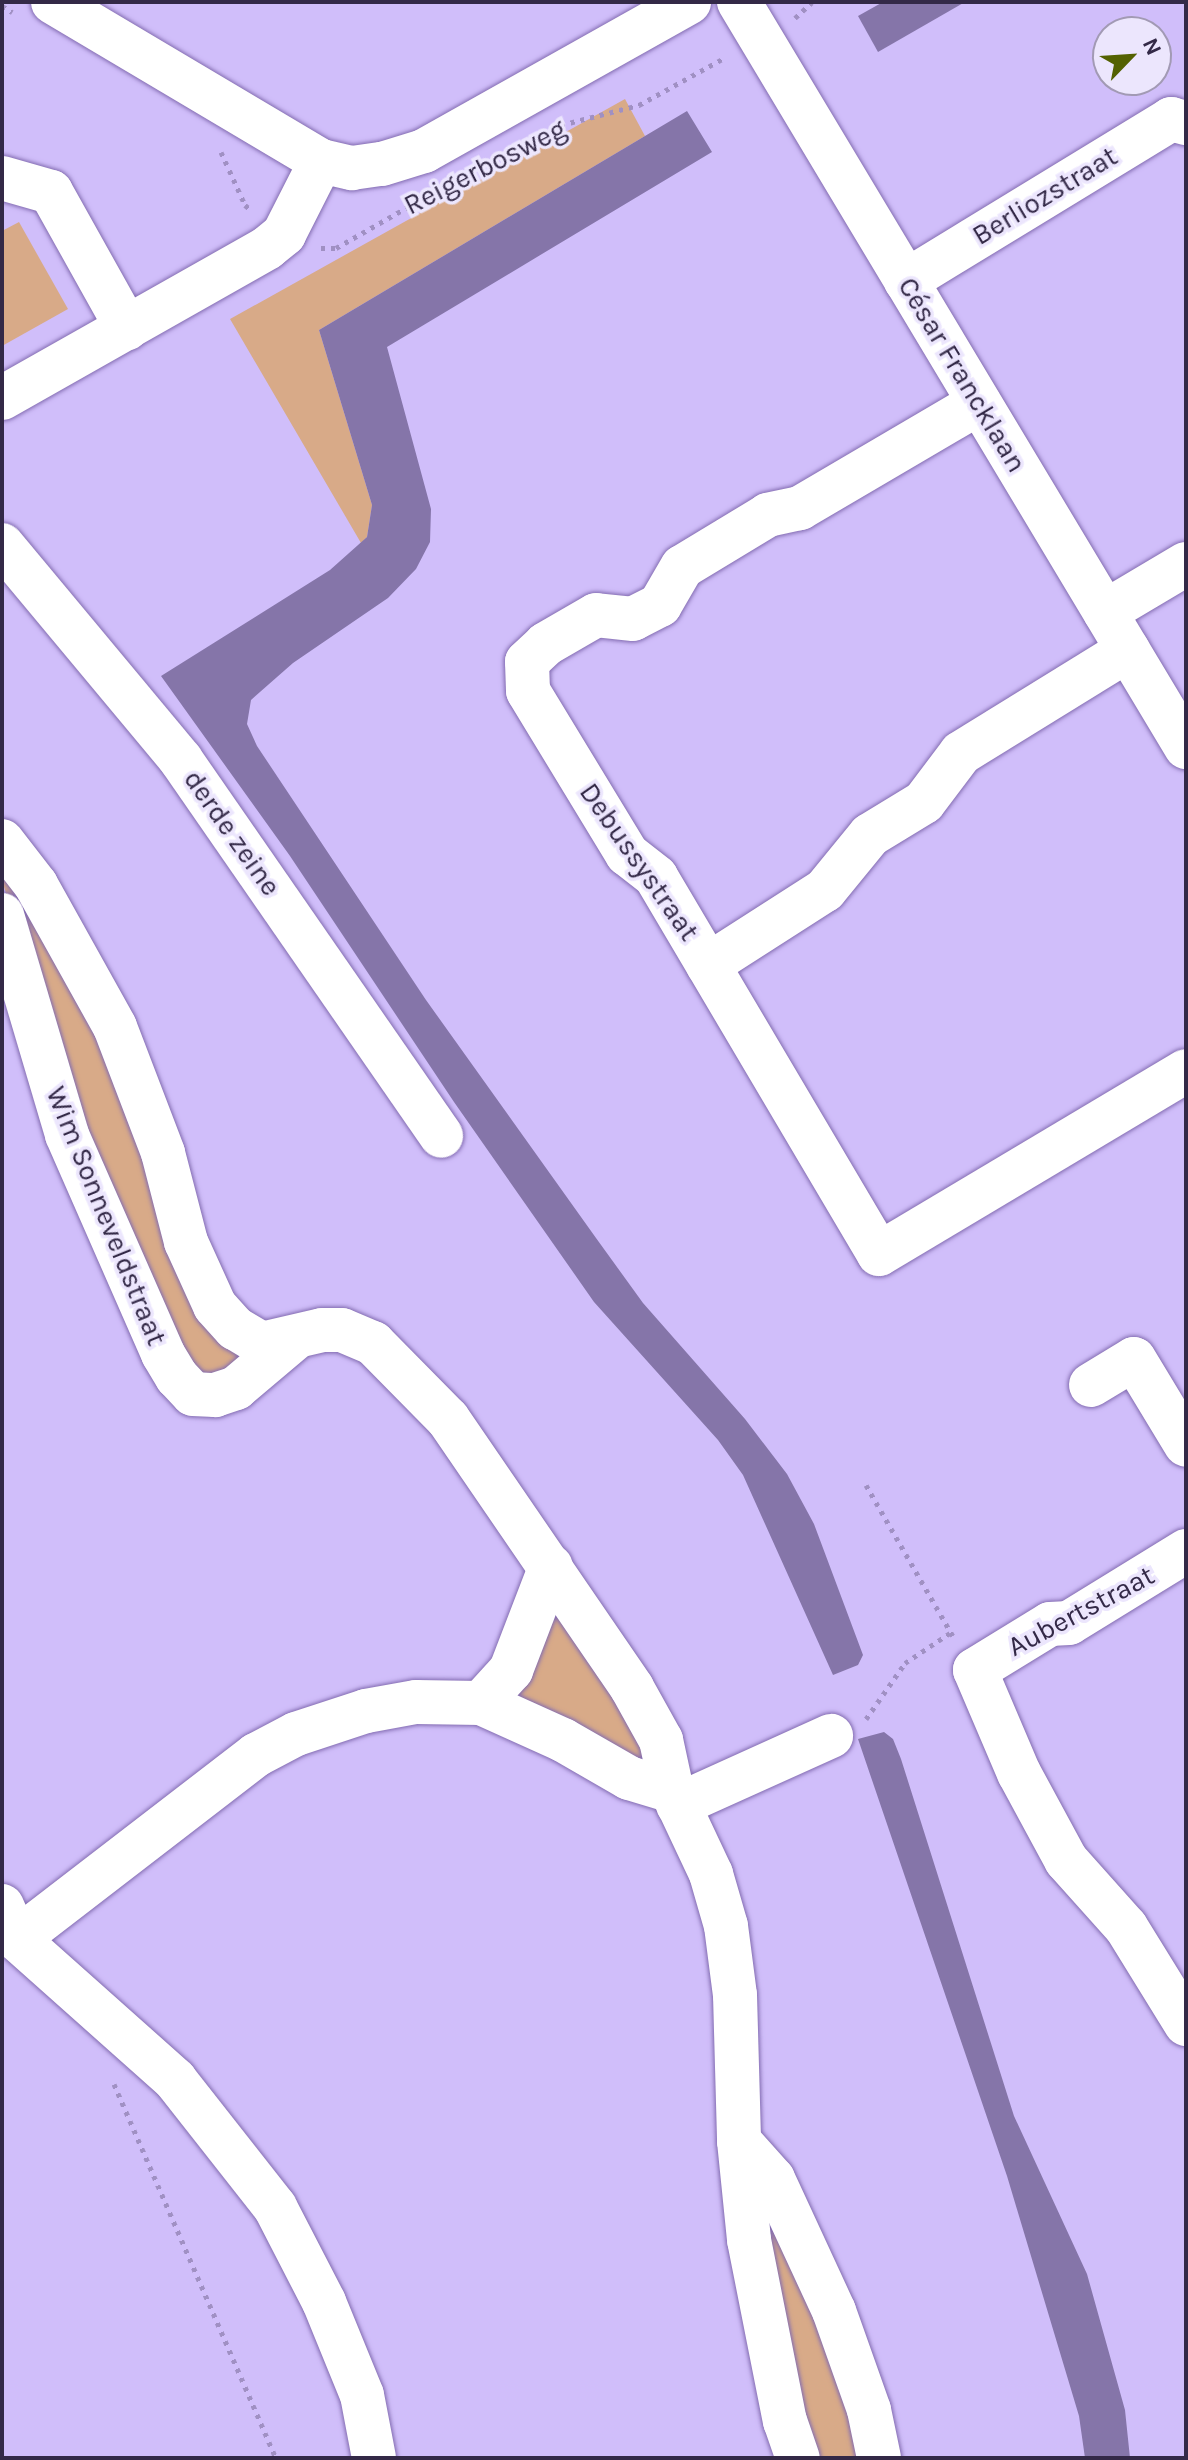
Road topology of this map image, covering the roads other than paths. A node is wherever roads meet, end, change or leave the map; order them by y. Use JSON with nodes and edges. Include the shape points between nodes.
{"nodes":[{"id":1,"x":53,"y":2,"type":"edge"},
{"id":2,"x":689,"y":2,"type":"edge"},
{"id":3,"x":749,"y":20,"type":"edge"},
{"id":4,"x":1186,"y":123,"type":"edge"},
{"id":5,"x":321,"y":161,"type":"junction"},
{"id":6,"x":2,"y":178,"type":"edge"},
{"id":7,"x":906,"y":281,"type":"junction"},
{"id":8,"x":127,"y":328,"type":"junction"},
{"id":9,"x":2,"y":398,"type":"edge"},
{"id":10,"x":979,"y":403,"type":"junction"},
{"id":11,"x":2,"y":545,"type":"edge"},
{"id":12,"x":1186,"y":564,"type":"edge"},
{"id":13,"x":1105,"y":612,"type":"junction"},
{"id":14,"x":1128,"y":650,"type":"junction"},
{"id":15,"x":1186,"y":747,"type":"edge"},
{"id":16,"x":2,"y":841,"type":"edge"},
{"id":17,"x":2,"y":915,"type":"edge"},
{"id":18,"x":708,"y":965,"type":"junction"},
{"id":19,"x":1186,"y":1071,"type":"edge"},
{"id":20,"x":441,"y":1136,"type":"dead end"},
{"id":21,"x":294,"y":1339,"type":"junction"},
{"id":22,"x":1091,"y":1385,"type":"dead end"},
{"id":23,"x":1186,"y":1445,"type":"edge"},
{"id":24,"x":1186,"y":1551,"type":"edge"},
{"id":25,"x":551,"y":1566,"type":"junction"},
{"id":26,"x":481,"y":1703,"type":"junction"},
{"id":27,"x":831,"y":1736,"type":"road end"},
{"id":28,"x":675,"y":1798,"type":"junction"},
{"id":29,"x":9,"y":1923,"type":"edge"},
{"id":30,"x":1173,"y":1969,"type":"edge"},
{"id":31,"x":1186,"y":2024,"type":"edge"},
{"id":32,"x":739,"y":2141,"type":"junction"},
{"id":33,"x":374,"y":2458,"type":"edge"},
{"id":34,"x":798,"y":2458,"type":"edge"},
{"id":35,"x":879,"y":2458,"type":"edge"}],
"edges":[{"from":1,"to":5,"type":"street"},
{"from":2,"to":5,"type":"street","name":"Reigerbosweg","via":[[424,151],[352,168]]},
{"from":3,"to":7,"type":"street","name":"César Francklaan"},
{"from":4,"to":7,"type":"street","name":"Berliozstraat","via":[[1171,119]]},
{"from":5,"to":8,"type":"street","via":[[284,234]]},
{"from":6,"to":8,"type":"street","via":[[51,192]]},
{"from":7,"to":10,"type":"street","name":"César Francklaan"},
{"from":8,"to":9,"type":"street"},
{"from":10,"to":13,"type":"street","name":"César Francklaan"},
{"from":10,"to":18,"type":"street","name":"Debussystraat","via":[[800,508],[768,515],[682,567],[660,605],[633,619],[596,615],[546,644],[527,662],[528,691],[627,854],[656,877]]},
{"from":11,"to":20,"type":"street","name":"derde zeine","via":[[181,760]]},
{"from":12,"to":13,"type":"street"},
{"from":13,"to":14,"type":"street","name":"César Francklaan"},
{"from":14,"to":15,"type":"street","name":"César Francklaan"},
{"from":14,"to":18,"type":"street","via":[[961,753],[924,802],[870,835],[825,890]]},
{"from":16,"to":21,"type":"street","name":"Wim Sonneveldstraat","via":[[36,885],[115,1027],[163,1153],[186,1242],[215,1306],[235,1328],[262,1344]]},
{"from":17,"to":21,"type":"street","name":"Wim Sonneveldstraat","via":[[67,1135],[177,1377],[193,1394],[215,1395],[236,1388]]},
{"from":18,"to":19,"type":"street","name":"Debussystraat","via":[[879,1254]]},
{"from":21,"to":25,"type":"street","name":"Wim Sonneveldstraat","via":[[342,1330],[373,1343],[448,1419]]},
{"from":22,"to":23,"type":"street","via":[[1134,1359]]},
{"from":24,"to":30,"type":"street","name":"Aubertstraat","via":[[1069,1623],[1050,1624],[975,1670],[1019,1773],[1066,1860],[1126,1927]]},
{"from":25,"to":26,"type":"street","via":[[511,1670]]},
{"from":25,"to":28,"type":"street","name":"Wim Sonneveldstraat","via":[[661,1740]]},
{"from":26,"to":28,"type":"street"},
{"from":26,"to":29,"type":"street","via":[[416,1702],[366,1711],[296,1734],[256,1755]]},
{"from":27,"to":28,"type":"street"},
{"from":28,"to":32,"type":"street","name":"Wim Sonneveldstraat","via":[[711,1874],[726,1926],[735,1995]]},
{"from":29,"to":33,"type":"street","via":[[175,2080],[275,2207],[324,2302],[362,2395]]},
{"from":30,"to":31,"type":"street"},
{"from":32,"to":34,"type":"street","name":"Wim Sonneveldstraat","via":[[767,2342]]},
{"from":32,"to":35,"type":"street","via":[[773,2179],[834,2311],[869,2410]]}]}
